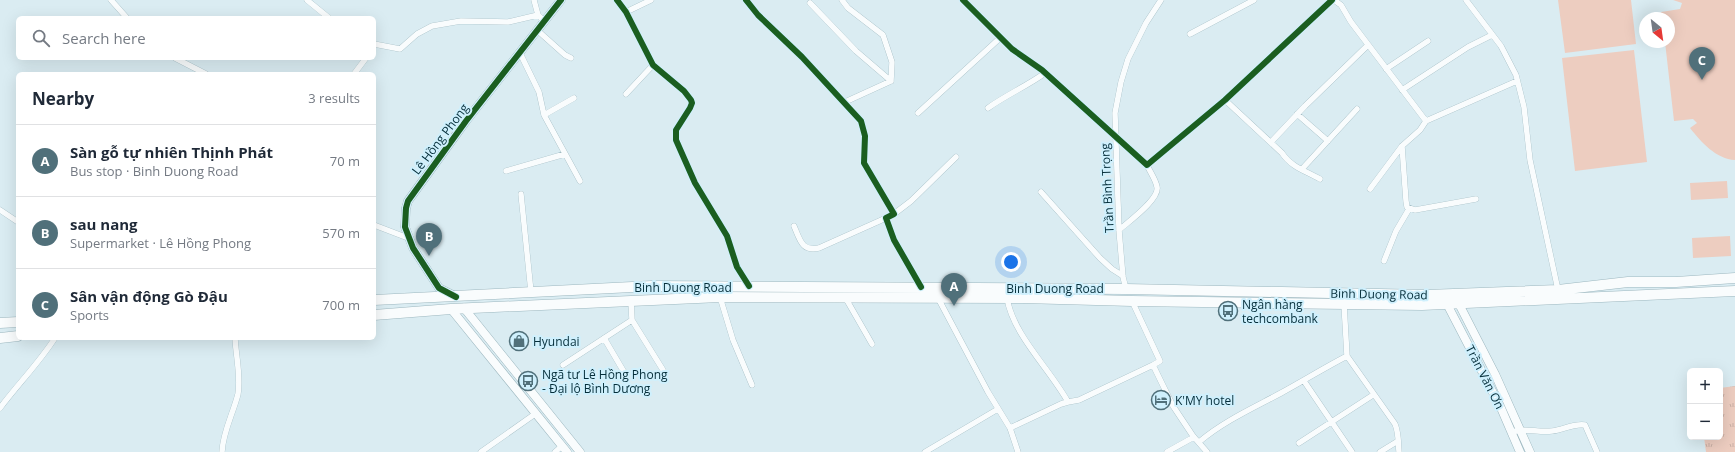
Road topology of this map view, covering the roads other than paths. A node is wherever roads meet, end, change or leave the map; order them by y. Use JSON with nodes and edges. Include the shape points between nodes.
{"nodes":[{"id":1,"x":111,"y":0,"type":"edge"},
{"id":2,"x":307,"y":0,"type":"edge"},
{"id":3,"x":534,"y":0,"type":"edge"},
{"id":4,"x":561,"y":0,"type":"edge"},
{"id":5,"x":617,"y":0,"type":"edge"},
{"id":6,"x":651,"y":0,"type":"edge"},
{"id":7,"x":746,"y":0,"type":"edge"},
{"id":8,"x":842,"y":0,"type":"edge"},
{"id":9,"x":964,"y":0,"type":"edge"},
{"id":10,"x":1161,"y":0,"type":"edge"},
{"id":11,"x":1254,"y":0,"type":"edge"},
{"id":12,"x":1333,"y":0,"type":"edge"},
{"id":13,"x":1466,"y":0,"type":"edge"},
{"id":14,"x":810,"y":3,"type":"dead end"},
{"id":15,"x":626,"y":12,"type":"junction"},
{"id":16,"x":125,"y":16,"type":"edge"},
{"id":17,"x":327,"y":16,"type":"edge"},
{"id":18,"x":542,"y":18,"type":"junction"},
{"id":19,"x":537,"y":30,"type":"junction"},
{"id":20,"x":1190,"y":34,"type":"dead end"},
{"id":21,"x":1492,"y":35,"type":"junction"},
{"id":22,"x":1000,"y":38,"type":"junction"},
{"id":23,"x":1428,"y":40,"type":"dead end"},
{"id":24,"x":1368,"y":45,"type":"junction"},
{"id":25,"x":376,"y":46,"type":"edge"},
{"id":26,"x":520,"y":53,"type":"junction"},
{"id":27,"x":571,"y":58,"type":"dead end"},
{"id":28,"x":179,"y":60,"type":"edge"},
{"id":29,"x":364,"y":60,"type":"edge"},
{"id":30,"x":653,"y":65,"type":"junction"},
{"id":31,"x":1386,"y":69,"type":"junction"},
{"id":32,"x":202,"y":72,"type":"edge"},
{"id":33,"x":356,"y":72,"type":"edge"},
{"id":34,"x":1045,"y":73,"type":"junction"},
{"id":35,"x":891,"y":81,"type":"junction"},
{"id":36,"x":1517,"y":81,"type":"junction"},
{"id":37,"x":1402,"y":90,"type":"junction"},
{"id":38,"x":626,"y":94,"type":"dead end"},
{"id":39,"x":574,"y":98,"type":"dead end"},
{"id":40,"x":1225,"y":100,"type":"junction"},
{"id":41,"x":845,"y":102,"type":"junction"},
{"id":42,"x":988,"y":108,"type":"dead end"},
{"id":43,"x":1358,"y":109,"type":"dead end"},
{"id":44,"x":918,"y":113,"type":"dead end"},
{"id":45,"x":1297,"y":114,"type":"junction"},
{"id":46,"x":544,"y":115,"type":"junction"},
{"id":47,"x":1426,"y":121,"type":"junction"},
{"id":48,"x":1116,"y":138,"type":"junction"},
{"id":49,"x":1328,"y":141,"type":"junction"},
{"id":50,"x":1271,"y":142,"type":"junction"},
{"id":51,"x":1402,"y":146,"type":"junction"},
{"id":52,"x":565,"y":154,"type":"junction"},
{"id":53,"x":956,"y":157,"type":"dead end"},
{"id":54,"x":1147,"y":165,"type":"junction"},
{"id":55,"x":1302,"y":169,"type":"junction"},
{"id":56,"x":506,"y":171,"type":"dead end"},
{"id":57,"x":1320,"y":179,"type":"dead end"},
{"id":58,"x":580,"y":181,"type":"dead end"},
{"id":59,"x":1370,"y":189,"type":"dead end"},
{"id":60,"x":1042,"y":192,"type":"dead end"},
{"id":61,"x":521,"y":194,"type":"dead end"},
{"id":62,"x":1476,"y":199,"type":"dead end"},
{"id":63,"x":1409,"y":209,"type":"junction"},
{"id":64,"x":0,"y":210,"type":"edge"},
{"id":65,"x":894,"y":214,"type":"junction"},
{"id":66,"x":886,"y":218,"type":"junction"},
{"id":67,"x":16,"y":221,"type":"edge"},
{"id":68,"x":376,"y":226,"type":"edge"},
{"id":69,"x":794,"y":226,"type":"dead end"},
{"id":70,"x":1119,"y":230,"type":"junction"},
{"id":71,"x":408,"y":238,"type":"junction"},
{"id":72,"x":1384,"y":261,"type":"dead end"},
{"id":73,"x":1123,"y":276,"type":"junction"},
{"id":74,"x":1735,"y":278,"type":"edge"},
{"id":75,"x":749,"y":286,"type":"junction"},
{"id":76,"x":921,"y":287,"type":"junction"},
{"id":77,"x":1126,"y":289,"type":"junction"},
{"id":78,"x":1558,"y":290,"type":"junction"},
{"id":79,"x":1735,"y":291,"type":"edge"},
{"id":80,"x":440,"y":292,"type":"junction"},
{"id":81,"x":532,"y":292,"type":"junction"},
{"id":82,"x":456,"y":297,"type":"junction"},
{"id":83,"x":720,"y":297,"type":"junction"},
{"id":84,"x":845,"y":297,"type":"junction"},
{"id":85,"x":938,"y":298,"type":"junction"},
{"id":86,"x":1007,"y":298,"type":"junction"},
{"id":87,"x":376,"y":300,"type":"edge"},
{"id":88,"x":631,"y":301,"type":"junction"},
{"id":89,"x":1132,"y":301,"type":"junction"},
{"id":90,"x":1344,"y":304,"type":"junction"},
{"id":91,"x":1446,"y":304,"type":"junction"},
{"id":92,"x":1459,"y":304,"type":"junction"},
{"id":93,"x":464,"y":308,"type":"junction"},
{"id":94,"x":451,"y":309,"type":"junction"},
{"id":95,"x":376,"y":315,"type":"edge"},
{"id":96,"x":0,"y":317,"type":"edge"},
{"id":97,"x":632,"y":320,"type":"junction"},
{"id":98,"x":9,"y":323,"type":"edge"},
{"id":99,"x":16,"y":336,"type":"edge"},
{"id":100,"x":0,"y":338,"type":"edge"},
{"id":101,"x":604,"y":338,"type":"junction"},
{"id":102,"x":54,"y":340,"type":"edge"},
{"id":103,"x":235,"y":340,"type":"edge"},
{"id":104,"x":872,"y":344,"type":"dead end"},
{"id":105,"x":1347,"y":356,"type":"junction"},
{"id":106,"x":563,"y":365,"type":"dead end"},
{"id":107,"x":1153,"y":365,"type":"junction"},
{"id":108,"x":663,"y":370,"type":"dead end"},
{"id":109,"x":624,"y":372,"type":"dead end"},
{"id":110,"x":1304,"y":381,"type":"junction"},
{"id":111,"x":752,"y":385,"type":"dead end"},
{"id":112,"x":1374,"y":396,"type":"junction"},
{"id":113,"x":1068,"y":402,"type":"junction"},
{"id":114,"x":0,"y":408,"type":"edge"},
{"id":115,"x":998,"y":409,"type":"junction"},
{"id":116,"x":535,"y":414,"type":"junction"},
{"id":117,"x":1332,"y":422,"type":"junction"},
{"id":118,"x":1010,"y":428,"type":"junction"},
{"id":119,"x":1516,"y":430,"type":"junction"},
{"id":120,"x":1194,"y":437,"type":"junction"},
{"id":121,"x":1398,"y":440,"type":"junction"},
{"id":122,"x":1199,"y":442,"type":"junction"},
{"id":123,"x":1299,"y":443,"type":"dead end"},
{"id":124,"x":564,"y":449,"type":"edge"},
{"id":125,"x":222,"y":452,"type":"edge"},
{"id":126,"x":481,"y":452,"type":"edge"},
{"id":127,"x":555,"y":452,"type":"edge"},
{"id":128,"x":580,"y":452,"type":"edge"},
{"id":129,"x":925,"y":452,"type":"edge"},
{"id":130,"x":1018,"y":452,"type":"edge"},
{"id":131,"x":1167,"y":452,"type":"edge"},
{"id":132,"x":1207,"y":452,"type":"edge"},
{"id":133,"x":1352,"y":452,"type":"edge"},
{"id":134,"x":1380,"y":452,"type":"edge"},
{"id":135,"x":1399,"y":452,"type":"edge"},
{"id":136,"x":1520,"y":452,"type":"edge"},
{"id":137,"x":1530,"y":452,"type":"edge"},
{"id":138,"x":1597,"y":452,"type":"edge"}],
"edges":[{"from":1,"to":16,"type":"street"},
{"from":2,"to":17,"type":"street"},
{"from":3,"to":18,"type":"street"},
{"from":4,"to":18,"type":"street","name":"Lê Hồng Phong"},
{"from":5,"to":15,"type":"street"},
{"from":6,"to":15,"type":"street"},
{"from":7,"to":41,"type":"street"},
{"from":8,"to":35,"type":"street","via":[[848,8],[883,34],[892,62]]},
{"from":9,"to":22,"type":"street"},
{"from":10,"to":48,"type":"street","name":"Trần Bình Trọng","via":[[1128,59],[1115,113]]},
{"from":11,"to":20,"type":"street"},
{"from":12,"to":24,"type":"street","via":[[1341,5]]},
{"from":12,"to":40,"type":"street"},
{"from":13,"to":21,"type":"street"},
{"from":14,"to":35,"type":"street","via":[[856,51]]},
{"from":15,"to":30,"type":"street"},
{"from":18,"to":19,"type":"street","name":"Lê Hồng Phong"},
{"from":18,"to":25,"type":"street","via":[[508,22],[446,23],[426,28],[400,49]]},
{"from":19,"to":26,"type":"street","name":"Lê Hồng Phong"},
{"from":19,"to":27,"type":"street"},
{"from":21,"to":36,"type":"street","via":[[1501,46]]},
{"from":21,"to":37,"type":"street","via":[[1468,47]]},
{"from":22,"to":34,"type":"street"},
{"from":22,"to":44,"type":"street"},
{"from":23,"to":31,"type":"street"},
{"from":24,"to":31,"type":"street"},
{"from":24,"to":45,"type":"street"},
{"from":26,"to":46,"type":"street","via":[[539,92]]},
{"from":26,"to":71,"type":"street","name":"Lê Hồng Phong","via":[[466,121],[408,201],[405,227]]},
{"from":28,"to":32,"type":"street"},
{"from":29,"to":33,"type":"street"},
{"from":30,"to":38,"type":"street"},
{"from":30,"to":75,"type":"street","via":[[691,100],[690,108],[676,130],[676,140],[695,183],[727,236],[737,266]]},
{"from":31,"to":37,"type":"street"},
{"from":34,"to":42,"type":"street"},
{"from":34,"to":48,"type":"street"},
{"from":35,"to":41,"type":"street"},
{"from":36,"to":47,"type":"street"},
{"from":36,"to":78,"type":"street","via":[[1524,107],[1530,160]]},
{"from":37,"to":47,"type":"street"},
{"from":39,"to":46,"type":"street"},
{"from":40,"to":50,"type":"street"},
{"from":40,"to":54,"type":"street"},
{"from":41,"to":65,"type":"street","via":[[860,121],[865,136],[864,163]]},
{"from":43,"to":49,"type":"street"},
{"from":45,"to":49,"type":"street"},
{"from":45,"to":50,"type":"street"},
{"from":46,"to":52,"type":"street"},
{"from":47,"to":51,"type":"street"},
{"from":48,"to":54,"type":"street"},
{"from":48,"to":70,"type":"street","name":"Trần Bình Trọng"},
{"from":49,"to":55,"type":"street"},
{"from":50,"to":55,"type":"street","via":[[1287,161]]},
{"from":51,"to":59,"type":"street"},
{"from":51,"to":63,"type":"street","via":[[1406,201]]},
{"from":52,"to":56,"type":"street"},
{"from":52,"to":58,"type":"street"},
{"from":53,"to":65,"type":"street","via":[[912,201]]},
{"from":54,"to":70,"type":"street","via":[[1158,188],[1156,195]]},
{"from":55,"to":57,"type":"street"},
{"from":60,"to":73,"type":"street","via":[[1100,258],[1112,270]]},
{"from":61,"to":81,"type":"street"},
{"from":62,"to":63,"type":"street"},
{"from":63,"to":72,"type":"street","via":[[1396,231]]},
{"from":64,"to":67,"type":"street"},
{"from":65,"to":66,"type":"street"},
{"from":66,"to":69,"type":"street","via":[[812,250],[804,246]]},
{"from":66,"to":76,"type":"street","via":[[894,240]]},
{"from":68,"to":71,"type":"street"},
{"from":70,"to":73,"type":"street","name":"Trần Bình Trọng"},
{"from":71,"to":80,"type":"street","name":"Lê Hồng Phong"},
{"from":73,"to":77,"type":"street","name":"Trần Bình Trọng"},
{"from":74,"to":78,"type":"highway","name":"Binh Duong Road","via":[[1628,282]]},
{"from":75,"to":76,"type":"highway","name":"Binh Duong Road"},
{"from":75,"to":81,"type":"highway","name":"Binh Duong Road","via":[[652,286]]},
{"from":76,"to":77,"type":"highway","name":"Binh Duong Road"},
{"from":77,"to":78,"type":"highway","name":"Binh Duong Road","via":[[1427,296]]},
{"from":77,"to":89,"type":"highway"},
{"from":79,"to":92,"type":"highway","name":"Binh Duong Road"},
{"from":80,"to":82,"type":"highway","name":"Binh Duong Road"},
{"from":80,"to":87,"type":"highway","name":"Binh Duong Road"},
{"from":80,"to":94,"type":"highway"},
{"from":81,"to":82,"type":"highway","name":"Binh Duong Road"},
{"from":82,"to":93,"type":"highway"},
{"from":83,"to":84,"type":"highway","name":"Binh Duong Road"},
{"from":83,"to":88,"type":"highway","name":"Binh Duong Road"},
{"from":83,"to":111,"type":"street","via":[[733,340]]},
{"from":84,"to":85,"type":"highway","name":"Binh Duong Road"},
{"from":84,"to":104,"type":"street"},
{"from":85,"to":86,"type":"highway","name":"Binh Duong Road"},
{"from":85,"to":115,"type":"street"},
{"from":86,"to":89,"type":"highway","name":"Binh Duong Road"},
{"from":86,"to":113,"type":"street","via":[[1009,311],[1015,323]]},
{"from":88,"to":93,"type":"highway","name":"Binh Duong Road"},
{"from":88,"to":97,"type":"street"},
{"from":89,"to":90,"type":"highway","name":"Binh Duong Road"},
{"from":89,"to":107,"type":"street","via":[[1160,361]]},
{"from":90,"to":91,"type":"highway","name":"Binh Duong Road"},
{"from":90,"to":105,"type":"street"},
{"from":91,"to":92,"type":"highway","name":"Binh Duong Road"},
{"from":91,"to":119,"type":"street","name":"Trần Văn Ơn"},
{"from":92,"to":119,"type":"street","name":"Trần Văn Ơn","via":[[1495,374]]},
{"from":93,"to":94,"type":"highway","name":"Binh Duong Road"},
{"from":93,"to":128,"type":"street"},
{"from":94,"to":95,"type":"highway","name":"Binh Duong Road"},
{"from":94,"to":116,"type":"street"},
{"from":96,"to":98,"type":"street"},
{"from":97,"to":101,"type":"street"},
{"from":97,"to":108,"type":"street"},
{"from":99,"to":100,"type":"highway"},
{"from":101,"to":106,"type":"street"},
{"from":101,"to":109,"type":"street"},
{"from":102,"to":114,"type":"street"},
{"from":103,"to":125,"type":"street","via":[[239,386]]},
{"from":105,"to":110,"type":"street"},
{"from":105,"to":112,"type":"street"},
{"from":107,"to":113,"type":"street","via":[[1079,400]]},
{"from":107,"to":120,"type":"street","via":[[1173,406]]},
{"from":110,"to":117,"type":"street"},
{"from":110,"to":122,"type":"street","via":[[1215,428]]},
{"from":112,"to":117,"type":"street"},
{"from":112,"to":121,"type":"street","via":[[1395,424],[1399,433]]},
{"from":113,"to":118,"type":"street"},
{"from":115,"to":118,"type":"street"},
{"from":115,"to":129,"type":"street"},
{"from":116,"to":124,"type":"street"},
{"from":116,"to":126,"type":"street"},
{"from":117,"to":123,"type":"street"},
{"from":117,"to":133,"type":"street"},
{"from":118,"to":130,"type":"street"},
{"from":119,"to":136,"type":"street","name":"Trần Văn Ơn"},
{"from":119,"to":137,"type":"street","name":"Trần Văn Ơn"},
{"from":119,"to":138,"type":"street","via":[[1552,431],[1579,424],[1585,425]]},
{"from":120,"to":122,"type":"street"},
{"from":120,"to":131,"type":"street"},
{"from":121,"to":134,"type":"street"},
{"from":121,"to":135,"type":"street"},
{"from":122,"to":132,"type":"street"},
{"from":124,"to":127,"type":"street"}]}
